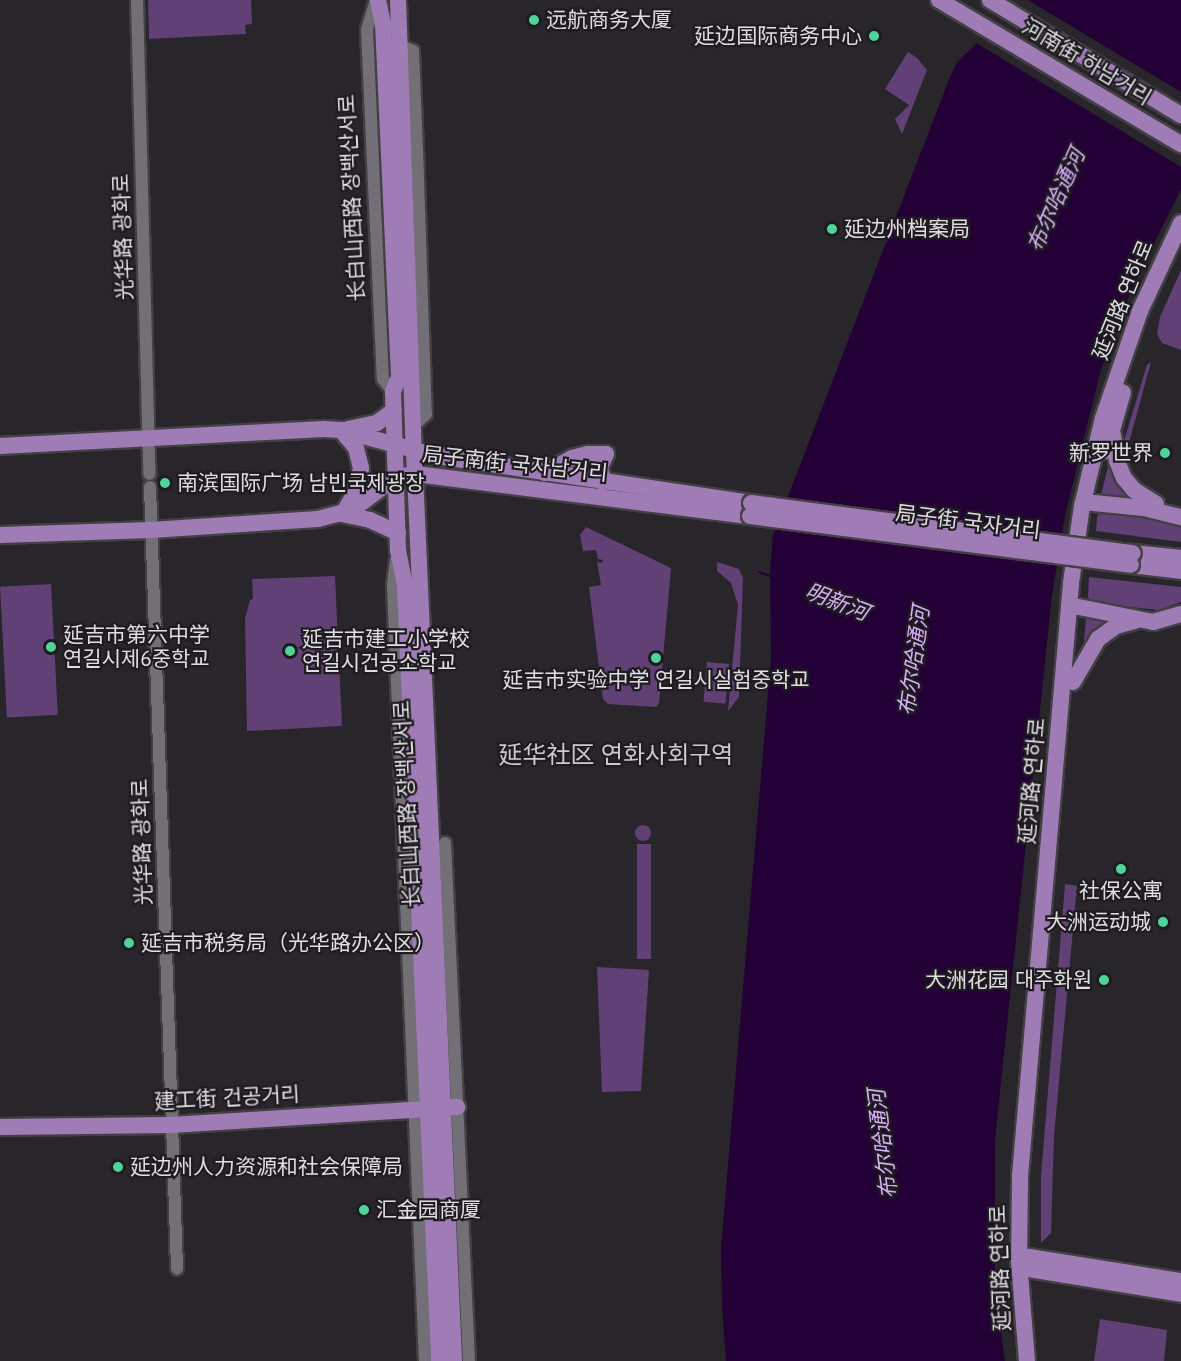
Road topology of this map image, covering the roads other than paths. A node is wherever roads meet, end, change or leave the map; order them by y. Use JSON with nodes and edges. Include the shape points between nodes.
{"nodes":[{"id":1,"x":137,"y":0,"type":"edge"},
{"id":2,"x":377,"y":0,"type":"edge"},
{"id":3,"x":939,"y":0,"type":"edge"},
{"id":4,"x":990,"y":0,"type":"edge"},
{"id":5,"x":399,"y":2,"type":"edge"},
{"id":6,"x":1181,"y":115,"type":"edge"},
{"id":7,"x":1181,"y":144,"type":"edge"},
{"id":8,"x":1181,"y":223,"type":"edge"},
{"id":9,"x":1181,"y":243,"type":"edge"},
{"id":10,"x":394,"y":410,"type":"junction"},
{"id":11,"x":1113,"y":428,"type":"junction"},
{"id":12,"x":341,"y":430,"type":"junction"},
{"id":13,"x":148,"y":440,"type":"junction"},
{"id":14,"x":0,"y":446,"type":"edge"},
{"id":15,"x":395,"y":447,"type":"junction"},
{"id":16,"x":414,"y":452,"type":"junction"},
{"id":17,"x":545,"y":473,"type":"junction"},
{"id":18,"x":149,"y":474,"type":"dead end"},
{"id":19,"x":416,"y":474,"type":"junction"},
{"id":20,"x":396,"y":477,"type":"junction"},
{"id":21,"x":603,"y":483,"type":"junction"},
{"id":22,"x":150,"y":487,"type":"dead end"},
{"id":23,"x":1089,"y":500,"type":"junction"},
{"id":24,"x":1156,"y":504,"type":"junction"},
{"id":25,"x":750,"y":510,"type":"junction"},
{"id":26,"x":1181,"y":510,"type":"edge"},
{"id":27,"x":342,"y":514,"type":"junction"},
{"id":28,"x":1181,"y":517,"type":"edge"},
{"id":29,"x":151,"y":530,"type":"junction"},
{"id":30,"x":0,"y":535,"type":"edge"},
{"id":31,"x":398,"y":542,"type":"junction"},
{"id":32,"x":1181,"y":558,"type":"edge"},
{"id":33,"x":1132,"y":559,"type":"junction"},
{"id":34,"x":1181,"y":571,"type":"edge"},
{"id":35,"x":1074,"y":604,"type":"junction"},
{"id":36,"x":1181,"y":605,"type":"edge"},
{"id":37,"x":1181,"y":614,"type":"edge"},
{"id":38,"x":1142,"y":620,"type":"junction"},
{"id":39,"x":1073,"y":682,"type":"junction"},
{"id":40,"x":431,"y":820,"type":"junction"},
{"id":41,"x":445,"y":843,"type":"joint"},
{"id":42,"x":435,"y":1109,"type":"junction"},
{"id":43,"x":171,"y":1125,"type":"junction"},
{"id":44,"x":0,"y":1127,"type":"edge"},
{"id":45,"x":1025,"y":1263,"type":"junction"},
{"id":46,"x":177,"y":1269,"type":"dead end"},
{"id":47,"x":1181,"y":1281,"type":"edge"},
{"id":48,"x":1181,"y":1294,"type":"edge"},
{"id":49,"x":425,"y":1361,"type":"edge"},
{"id":50,"x":440,"y":1361,"type":"edge"},
{"id":51,"x":454,"y":1361,"type":"edge"},
{"id":52,"x":469,"y":1361,"type":"edge"},
{"id":53,"x":1027,"y":1361,"type":"edge"},
{"id":54,"x":1035,"y":1361,"type":"edge"}],
"edges":[{"from":1,"to":13,"type":"street","name":"光华路 광화로"},
{"from":2,"to":10,"type":"main road","name":"长白山西路 장백산서로","via":[[383,23],[399,377],[393,392]]},
{"from":3,"to":7,"type":"main road","name":"河南街 하남거리"},
{"from":4,"to":6,"type":"main road","name":"河南街 하남거리"},
{"from":5,"to":16,"type":"main road","name":"长白山西路 장백산서로"},
{"from":8,"to":23,"type":"main road","name":"延河路 연하로","via":[[1147,293],[1103,418]]},
{"from":9,"to":11,"type":"main road","name":"延河路 연하로","via":[[1148,318]]},
{"from":10,"to":12,"type":"main road","via":[[371,425]]},
{"from":10,"to":15,"type":"main road","name":"长白山西路 장백산서로"},
{"from":11,"to":23,"type":"main road","name":"延河路 연하로"},
{"from":11,"to":24,"type":"main road","via":[[1117,461],[1124,478],[1134,490]]},
{"from":12,"to":13,"type":"main road","name":"局子南街 국자남거리"},
{"from":12,"to":15,"type":"main road","name":"局子南街 국자남거리"},
{"from":12,"to":27,"type":"main road","via":[[356,448],[361,468],[357,489]]},
{"from":13,"to":14,"type":"main road","name":"局子南街 국자남거리"},
{"from":13,"to":18,"type":"street","name":"光华路 광화로"},
{"from":15,"to":16,"type":"main road","name":"局子南街 국자남거리"},
{"from":15,"to":20,"type":"main road","name":"长白山西路 장백산서로"},
{"from":16,"to":17,"type":"main road","name":"局子南街 국자남거리"},
{"from":16,"to":19,"type":"main road","name":"长白山西路 장백산서로"},
{"from":17,"to":21,"type":"main road","name":"局子南街 국자남거리"},
{"from":17,"to":21,"type":"main road","via":[[572,458],[606,454],[600,467]]},
{"from":19,"to":20,"type":"main road","name":"局子南街 국자남거리"},
{"from":19,"to":25,"type":"main road","name":"局子南街 국자남거리"},
{"from":19,"to":40,"type":"main road","name":"长白山西路 장백산서로"},
{"from":20,"to":27,"type":"main road","name":"局子南街 국자남거리"},
{"from":20,"to":31,"type":"main road","name":"长白山西路 장백산서로"},
{"from":21,"to":25,"type":"main road","name":"局子南街 국자남거리"},
{"from":22,"to":29,"type":"street","name":"光华路 광화로"},
{"from":23,"to":24,"type":"main road"},
{"from":23,"to":28,"type":"main road","via":[[1144,507]]},
{"from":23,"to":35,"type":"main road","name":"延河路 연하로"},
{"from":24,"to":26,"type":"main road"},
{"from":25,"to":33,"type":"main road","name":"局子街 국자거리","bridge":true},
{"from":27,"to":29,"type":"main road","name":"局子南街 국자남거리"},
{"from":27,"to":31,"type":"main road","via":[[370,520]]},
{"from":29,"to":30,"type":"main road","name":"局子南街 국자남거리"},
{"from":29,"to":43,"type":"street","name":"光华路 광화로"},
{"from":31,"to":42,"type":"main road","name":"长白山西路 장백산서로","via":[[405,586]]},
{"from":32,"to":33,"type":"main road","name":"局子街 국자거리"},
{"from":33,"to":34,"type":"main road","name":"局子街 국자거리"},
{"from":35,"to":36,"type":"main road","via":[[1150,614]]},
{"from":35,"to":38,"type":"main road"},
{"from":35,"to":39,"type":"main road","name":"延河路 연하로"},
{"from":35,"to":45,"type":"main road","name":"延河路 연하로","via":[[1022,1154]]},
{"from":37,"to":38,"type":"main road","via":[[1153,622]]},
{"from":38,"to":39,"type":"main road","via":[[1122,623],[1103,634],[1089,649]]},
{"from":39,"to":45,"type":"main road","name":"延河路 연하로"},
{"from":40,"to":41,"type":"main road"},
{"from":40,"to":42,"type":"main road","name":"长白山西路 장백산서로"},
{"from":41,"to":42,"type":"street","name":"长白山西路 장백산서로"},
{"from":42,"to":43,"type":"main road","name":"建工街 건공거리"},
{"from":42,"to":49,"type":"street","name":"长白山西路 장백산서로"},
{"from":42,"to":50,"type":"main road","name":"长白山西路 장백산서로"},
{"from":42,"to":51,"type":"main road","name":"长白山西路 장백산서로"},
{"from":42,"to":52,"type":"street","name":"长白山西路 장백산서로"},
{"from":43,"to":44,"type":"main road","name":"建工街 건공거리"},
{"from":43,"to":46,"type":"street","name":"光华路 광화로"},
{"from":45,"to":47,"type":"main road"},
{"from":45,"to":48,"type":"main road"},
{"from":45,"to":53,"type":"main road","name":"延河路 연하로"},
{"from":45,"to":54,"type":"main road","name":"延河路 연하로"}]}
